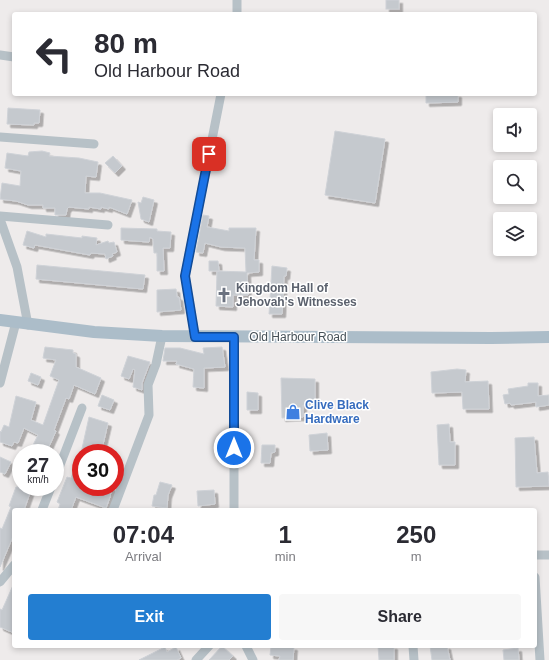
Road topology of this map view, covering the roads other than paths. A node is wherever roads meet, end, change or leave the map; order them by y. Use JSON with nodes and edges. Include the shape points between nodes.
{"nodes":[{"id":1,"x":237,"y":0,"type":"edge"},
{"id":2,"x":237,"y":12,"type":"edge"},
{"id":3,"x":0,"y":56,"type":"edge"},
{"id":4,"x":12,"y":57,"type":"edge"},
{"id":5,"x":221,"y":96,"type":"edge"},
{"id":6,"x":0,"y":137,"type":"edge"},
{"id":7,"x":94,"y":144,"type":"dead end"},
{"id":8,"x":0,"y":216,"type":"edge"},
{"id":9,"x":0,"y":219,"type":"edge"},
{"id":10,"x":108,"y":225,"type":"dead end"},
{"id":11,"x":0,"y":320,"type":"edge"},
{"id":12,"x":16,"y":322,"type":"junction"},
{"id":13,"x":28,"y":325,"type":"junction"},
{"id":14,"x":162,"y":336,"type":"junction"},
{"id":15,"x":195,"y":337,"type":"junction"},
{"id":16,"x":234,"y":337,"type":"junction"},
{"id":17,"x":549,"y":337,"type":"edge"},
{"id":18,"x":0,"y":383,"type":"edge"},
{"id":19,"x":82,"y":408,"type":"dead end"},
{"id":20,"x":64,"y":455,"type":"edge"},
{"id":21,"x":47,"y":496,"type":"edge"},
{"id":22,"x":43,"y":508,"type":"edge"},
{"id":23,"x":114,"y":508,"type":"edge"},
{"id":24,"x":234,"y":508,"type":"edge"},
{"id":25,"x":537,"y":555,"type":"edge"},
{"id":26,"x":549,"y":555,"type":"edge"},
{"id":27,"x":12,"y":567,"type":"edge"},
{"id":28,"x":0,"y":582,"type":"edge"},
{"id":29,"x":537,"y":610,"type":"edge"},
{"id":30,"x":207,"y":648,"type":"edge"},
{"id":31,"x":247,"y":648,"type":"edge"},
{"id":32,"x":412,"y":648,"type":"edge"},
{"id":33,"x":196,"y":660,"type":"edge"},
{"id":34,"x":253,"y":660,"type":"edge"},
{"id":35,"x":414,"y":660,"type":"edge"},
{"id":36,"x":540,"y":660,"type":"edge"}],
"edges":[{"from":1,"to":2,"type":"street"},
{"from":3,"to":4,"type":"street"},
{"from":5,"to":15,"type":"street","via":[[185,276]]},
{"from":6,"to":7,"type":"street"},
{"from":8,"to":10,"type":"street"},
{"from":9,"to":13,"type":"street","via":[[17,267]]},
{"from":11,"to":12,"type":"main road","name":"Old Harbour Road"},
{"from":12,"to":13,"type":"main road","name":"Old Harbour Road"},
{"from":12,"to":18,"type":"street"},
{"from":13,"to":14,"type":"main road","name":"Old Harbour Road"},
{"from":14,"to":15,"type":"main road","name":"Old Harbour Road"},
{"from":14,"to":23,"type":"street","via":[[148,385],[149,415]]},
{"from":15,"to":16,"type":"main road","name":"Old Harbour Road"},
{"from":16,"to":17,"type":"main road","name":"Old Harbour Road"},
{"from":16,"to":24,"type":"street"},
{"from":19,"to":20,"type":"street"},
{"from":21,"to":22,"type":"street"},
{"from":25,"to":26,"type":"street"},
{"from":27,"to":28,"type":"street"},
{"from":29,"to":36,"type":"street"},
{"from":30,"to":33,"type":"street"},
{"from":31,"to":34,"type":"street"},
{"from":32,"to":35,"type":"street"}]}
